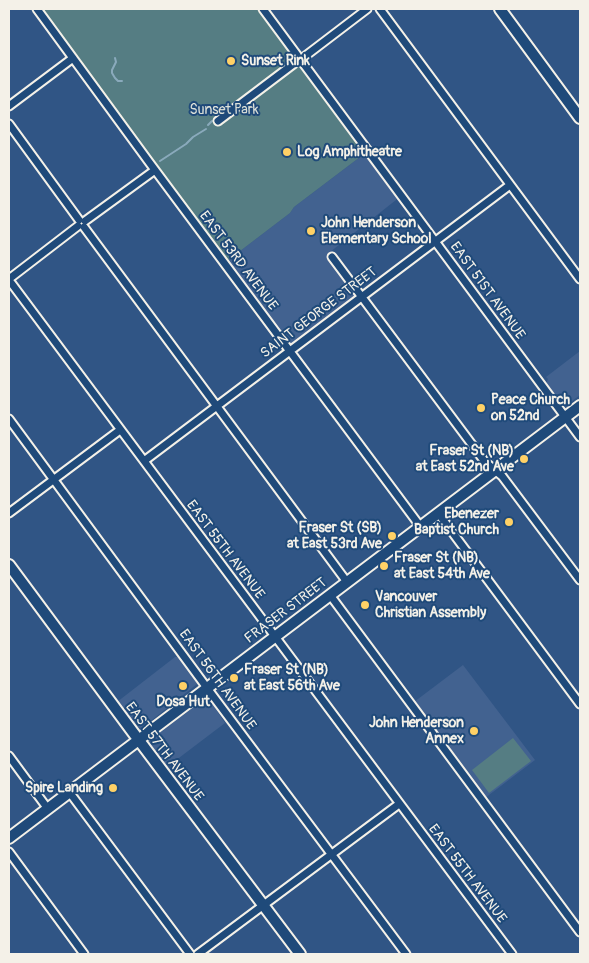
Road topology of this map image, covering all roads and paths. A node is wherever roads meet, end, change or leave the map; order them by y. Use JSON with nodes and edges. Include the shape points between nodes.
{"nodes":[{"id":1,"x":37,"y":9,"type":"edge"},
{"id":2,"x":263,"y":9,"type":"edge"},
{"id":3,"x":367,"y":9,"type":"edge"},
{"id":4,"x":380,"y":9,"type":"edge"},
{"id":5,"x":500,"y":9,"type":"edge"},
{"id":6,"x":73,"y":58,"type":"junction"},
{"id":7,"x":300,"y":59,"type":"junction"},
{"id":8,"x":9,"y":106,"type":"edge"},
{"id":9,"x":580,"y":118,"type":"edge"},
{"id":10,"x":218,"y":121,"type":"dead end"},
{"id":11,"x":9,"y":124,"type":"edge"},
{"id":12,"x":155,"y":170,"type":"junction"},
{"id":13,"x":510,"y":185,"type":"junction"},
{"id":14,"x":81,"y":224,"type":"junction"},
{"id":15,"x":435,"y":241,"type":"junction"},
{"id":16,"x":332,"y":257,"type":"dead end"},
{"id":17,"x":9,"y":279,"type":"edge"},
{"id":18,"x":580,"y":279,"type":"edge"},
{"id":19,"x":362,"y":296,"type":"junction"},
{"id":20,"x":290,"y":351,"type":"junction"},
{"id":21,"x":580,"y":406,"type":"edge"},
{"id":22,"x":217,"y":407,"type":"junction"},
{"id":23,"x":565,"y":417,"type":"junction"},
{"id":24,"x":9,"y":419,"type":"edge"},
{"id":25,"x":120,"y":430,"type":"junction"},
{"id":26,"x":580,"y":437,"type":"edge"},
{"id":27,"x":144,"y":461,"type":"junction"},
{"id":28,"x":494,"y":470,"type":"junction"},
{"id":29,"x":54,"y":479,"type":"junction"},
{"id":30,"x":9,"y":513,"type":"edge"},
{"id":31,"x":438,"y":513,"type":"junction"},
{"id":32,"x":420,"y":526,"type":"junction"},
{"id":33,"x":9,"y":565,"type":"edge"},
{"id":34,"x":580,"y":580,"type":"edge"},
{"id":35,"x":347,"y":582,"type":"junction"},
{"id":36,"x":330,"y":595,"type":"junction"},
{"id":37,"x":274,"y":636,"type":"junction"},
{"id":38,"x":207,"y":688,"type":"junction"},
{"id":39,"x":580,"y":704,"type":"edge"},
{"id":40,"x":138,"y":740,"type":"junction"},
{"id":41,"x":9,"y":756,"type":"edge"},
{"id":42,"x":70,"y":793,"type":"junction"},
{"id":43,"x":399,"y":804,"type":"junction"},
{"id":44,"x":48,"y":809,"type":"junction"},
{"id":45,"x":9,"y":838,"type":"edge"},
{"id":46,"x":9,"y":852,"type":"edge"},
{"id":47,"x":331,"y":854,"type":"junction"},
{"id":48,"x":263,"y":905,"type":"junction"},
{"id":49,"x":580,"y":932,"type":"edge"},
{"id":50,"x":84,"y":954,"type":"edge"},
{"id":51,"x":190,"y":954,"type":"edge"},
{"id":52,"x":198,"y":954,"type":"edge"},
{"id":53,"x":300,"y":954,"type":"edge"},
{"id":54,"x":406,"y":954,"type":"edge"},
{"id":55,"x":512,"y":954,"type":"edge"}],
"edges":[{"from":1,"to":6,"type":"street","name":"EAST 53RD AVENUE"},
{"from":2,"to":7,"type":"street","name":"EAST 51ST AVENUE"},
{"from":3,"to":7,"type":"street"},
{"from":4,"to":13,"type":"street"},
{"from":5,"to":9,"type":"street"},
{"from":6,"to":8,"type":"street"},
{"from":6,"to":12,"type":"street","name":"EAST 53RD AVENUE"},
{"from":7,"to":10,"type":"street"},
{"from":7,"to":15,"type":"street","name":"EAST 51ST AVENUE"},
{"from":11,"to":14,"type":"street"},
{"from":12,"to":14,"type":"street"},
{"from":12,"to":20,"type":"street","name":"EAST 53RD AVENUE"},
{"from":13,"to":15,"type":"street","name":"SAINT GEORGE STREET"},
{"from":13,"to":18,"type":"street"},
{"from":14,"to":17,"type":"street"},
{"from":14,"to":22,"type":"street"},
{"from":15,"to":19,"type":"street","name":"SAINT GEORGE STREET"},
{"from":15,"to":23,"type":"street","name":"EAST 51ST AVENUE"},
{"from":16,"to":19,"type":"street"},
{"from":17,"to":25,"type":"street","name":"EAST 55TH AVENUE"},
{"from":19,"to":20,"type":"street","name":"SAINT GEORGE STREET"},
{"from":19,"to":28,"type":"street"},
{"from":20,"to":22,"type":"street","name":"SAINT GEORGE STREET"},
{"from":20,"to":32,"type":"street","name":"EAST 53RD AVENUE"},
{"from":21,"to":23,"type":"street","name":"FRASER STREET"},
{"from":22,"to":27,"type":"street","name":"SAINT GEORGE STREET"},
{"from":22,"to":35,"type":"street"},
{"from":23,"to":26,"type":"street","name":"EAST 51ST AVENUE"},
{"from":23,"to":28,"type":"street","name":"FRASER STREET"},
{"from":24,"to":29,"type":"street","name":"EAST 56TH AVENUE"},
{"from":25,"to":27,"type":"street","name":"EAST 55TH AVENUE"},
{"from":25,"to":29,"type":"street"},
{"from":27,"to":37,"type":"street","name":"EAST 55TH AVENUE"},
{"from":28,"to":31,"type":"street","name":"FRASER STREET"},
{"from":28,"to":34,"type":"street","via":[[502,476]]},
{"from":29,"to":30,"type":"street"},
{"from":29,"to":38,"type":"street","name":"EAST 56TH AVENUE"},
{"from":31,"to":32,"type":"street","name":"FRASER STREET"},
{"from":31,"to":39,"type":"street"},
{"from":32,"to":35,"type":"street","name":"FRASER STREET"},
{"from":33,"to":40,"type":"street","name":"EAST 57TH AVENUE"},
{"from":35,"to":36,"type":"street","name":"FRASER STREET"},
{"from":36,"to":37,"type":"street","name":"FRASER STREET"},
{"from":36,"to":49,"type":"street"},
{"from":37,"to":38,"type":"street","name":"FRASER STREET"},
{"from":37,"to":43,"type":"street","name":"EAST 55TH AVENUE"},
{"from":38,"to":40,"type":"street","name":"FRASER STREET"},
{"from":38,"to":47,"type":"street","name":"EAST 56TH AVENUE"},
{"from":40,"to":42,"type":"street","name":"FRASER STREET"},
{"from":40,"to":48,"type":"street","name":"EAST 57TH AVENUE"},
{"from":41,"to":44,"type":"street"},
{"from":42,"to":44,"type":"street","name":"FRASER STREET"},
{"from":42,"to":51,"type":"street"},
{"from":43,"to":47,"type":"street"},
{"from":43,"to":55,"type":"street","name":"EAST 55TH AVENUE"},
{"from":44,"to":45,"type":"street","name":"FRASER STREET"},
{"from":46,"to":50,"type":"street"},
{"from":47,"to":48,"type":"street"},
{"from":47,"to":54,"type":"street","name":"EAST 56TH AVENUE"},
{"from":48,"to":52,"type":"street"},
{"from":48,"to":53,"type":"street","name":"EAST 57TH AVENUE"}]}
